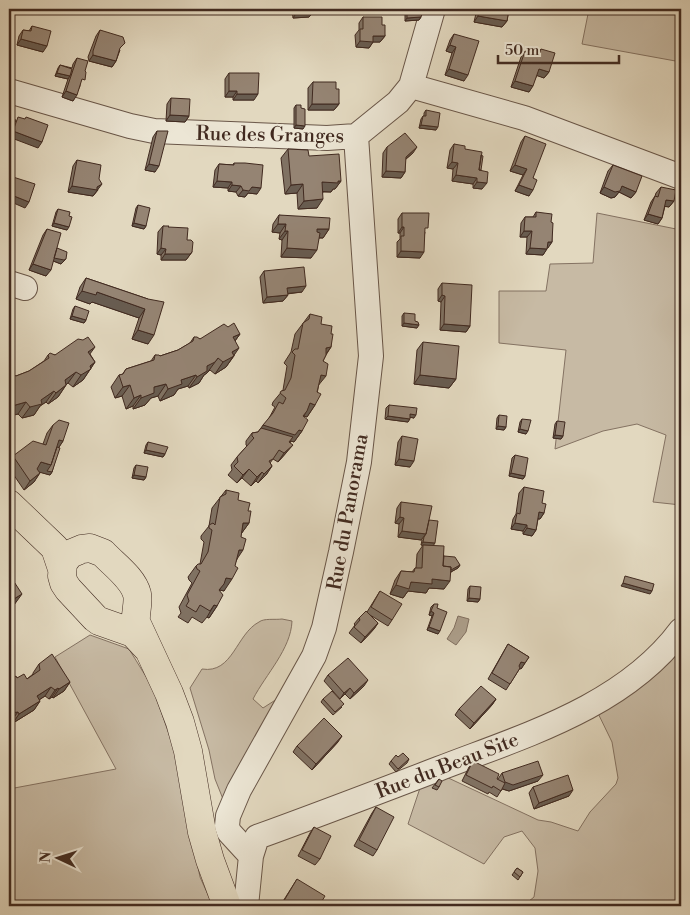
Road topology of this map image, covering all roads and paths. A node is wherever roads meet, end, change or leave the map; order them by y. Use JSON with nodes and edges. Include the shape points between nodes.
{"nodes":[{"id":1,"x":433,"y":9,"type":"edge"},
{"id":2,"x":411,"y":86,"type":"junction"},
{"id":3,"x":9,"y":91,"type":"edge"},
{"id":4,"x":356,"y":136,"type":"junction"},
{"id":5,"x":681,"y":177,"type":"edge"},
{"id":6,"x":9,"y":504,"type":"edge"},
{"id":7,"x":71,"y":559,"type":"junction"},
{"id":8,"x":136,"y":608,"type":"junction"},
{"id":9,"x":105,"y":623,"type":"junction"},
{"id":10,"x":681,"y":630,"type":"edge"},
{"id":11,"x":147,"y":648,"type":"junction"},
{"id":12,"x":251,"y":856,"type":"junction"},
{"id":13,"x":227,"y":906,"type":"edge"},
{"id":14,"x":246,"y":906,"type":"edge"}],
"edges":[{"from":1,"to":2,"type":"street"},
{"from":2,"to":4,"type":"street","name":"Rue des Granges","via":[[398,102]]},
{"from":2,"to":5,"type":"street","via":[[524,118]]},
{"from":3,"to":4,"type":"street","name":"Rue des Granges","via":[[154,131],[293,138]]},
{"from":4,"to":12,"type":"street","name":"Rue du Panorama","via":[[371,356],[359,462],[341,552],[314,656],[228,816],[229,832]]},
{"from":6,"to":7,"type":"main road"},
{"from":7,"to":8,"type":"main road","via":[[90,548],[103,553],[130,581],[137,594]]},
{"from":7,"to":9,"type":"main road","via":[[62,576],[68,589],[95,618]]},
{"from":8,"to":9,"type":"main road","via":[[121,623]]},
{"from":8,"to":11,"type":"main road","via":[[136,622]]},
{"from":9,"to":11,"type":"main road","via":[[133,633]]},
{"from":10,"to":12,"type":"street","name":"Rue du Beau Site","via":[[656,659],[630,681],[593,703],[546,727],[257,838]]},
{"from":11,"to":13,"type":"main road","via":[[180,722],[202,832]]},
{"from":12,"to":14,"type":"street","name":"Rue du Beau Site"}]}
